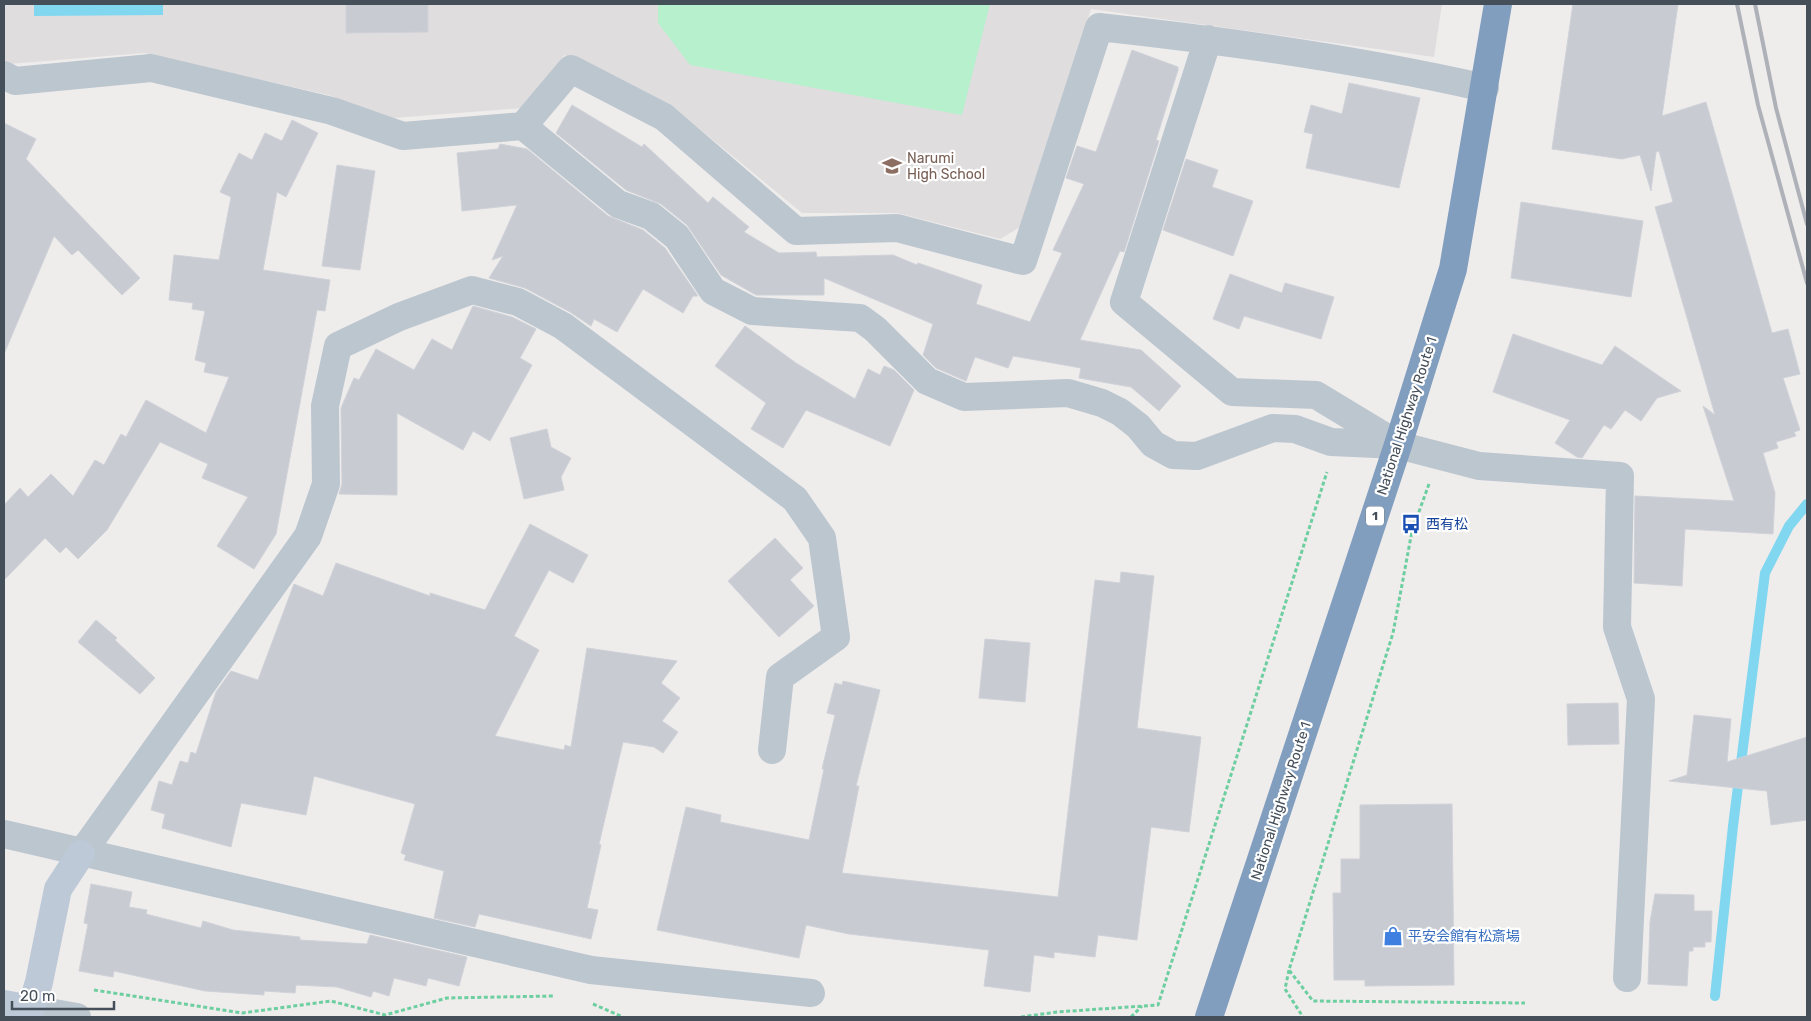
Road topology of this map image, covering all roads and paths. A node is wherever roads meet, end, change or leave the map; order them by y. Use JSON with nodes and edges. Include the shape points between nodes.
{"nodes":[{"id":1,"x":1498,"y":4,"type":"edge"},
{"id":2,"x":1208,"y":39,"type":"junction"},
{"id":3,"x":4,"y":75,"type":"edge"},
{"id":4,"x":1485,"y":88,"type":"junction"},
{"id":5,"x":523,"y":126,"type":"junction"},
{"id":6,"x":1398,"y":445,"type":"junction"},
{"id":7,"x":1330,"y":463,"type":"dead end"},
{"id":8,"x":1431,"y":480,"type":"dead end"},
{"id":9,"x":772,"y":750,"type":"dead end"},
{"id":10,"x":4,"y":834,"type":"edge"},
{"id":11,"x":81,"y":854,"type":"junction"},
{"id":12,"x":1289,"y":970,"type":"junction"},
{"id":13,"x":1627,"y":978,"type":"dead end"},
{"id":14,"x":87,"y":989,"type":"dead end"},
{"id":15,"x":811,"y":993,"type":"dead end"},
{"id":16,"x":564,"y":996,"type":"dead end"},
{"id":17,"x":590,"y":1003,"type":"dead end"},
{"id":18,"x":1525,"y":1003,"type":"dead end"},
{"id":19,"x":4,"y":1004,"type":"edge"},
{"id":20,"x":1142,"y":1006,"type":"junction"},
{"id":21,"x":31,"y":1009,"type":"junction"},
{"id":22,"x":77,"y":1017,"type":"edge"},
{"id":23,"x":623,"y":1017,"type":"edge"},
{"id":24,"x":1020,"y":1017,"type":"edge"},
{"id":25,"x":1131,"y":1017,"type":"edge"},
{"id":26,"x":1209,"y":1017,"type":"edge"},
{"id":27,"x":1303,"y":1017,"type":"edge"}],
"edges":[{"from":1,"to":4,"type":"highway","name":"National Highway Route 1","number":"1"},
{"from":2,"to":4,"type":"street","via":[[1428,75]]},
{"from":2,"to":5,"type":"street","via":[[1099,27],[1023,262],[897,228],[796,231],[664,117],[570,69]]},
{"from":2,"to":6,"type":"street","via":[[1124,302],[1232,392],[1316,395]]},
{"from":3,"to":5,"type":"street","via":[[16,81],[151,68],[332,111],[403,136]]},
{"from":4,"to":6,"type":"highway","name":"National Highway Route 1","number":"1","via":[[1453,269]]},
{"from":5,"to":6,"type":"street","via":[[618,204],[651,216],[678,238],[713,291],[752,311],[860,318],[927,381],[964,397],[1068,393],[1120,412],[1153,444],[1173,455],[1197,456],[1273,428],[1295,429],[1331,442]]},
{"from":6,"to":13,"type":"street","via":[[1479,466],[1620,476],[1617,627],[1641,699]]},
{"from":6,"to":26,"type":"highway","name":"National Highway Route 1","number":"1"},
{"from":7,"to":20,"type":"path","via":[[1158,1005]]},
{"from":8,"to":12,"type":"path","via":[[1412,531],[1393,633]]},
{"from":9,"to":11,"type":"street","via":[[780,677],[836,637],[822,538],[795,499],[563,326],[518,302],[472,290],[399,317],[338,346],[325,406],[326,484],[308,536]]},
{"from":10,"to":11,"type":"street"},
{"from":11,"to":15,"type":"street","via":[[591,970]]},
{"from":11,"to":21,"type":"street","via":[[58,889]]},
{"from":12,"to":18,"type":"path","via":[[1313,1001]]},
{"from":12,"to":27,"type":"path","via":[[1285,989]]},
{"from":14,"to":16,"type":"path","via":[[242,1013],[331,1001],[385,1015],[447,998]]},
{"from":17,"to":23,"type":"path"},
{"from":19,"to":21,"type":"street"},
{"from":20,"to":24,"type":"path"},
{"from":20,"to":25,"type":"path"},
{"from":21,"to":22,"type":"street"}]}
